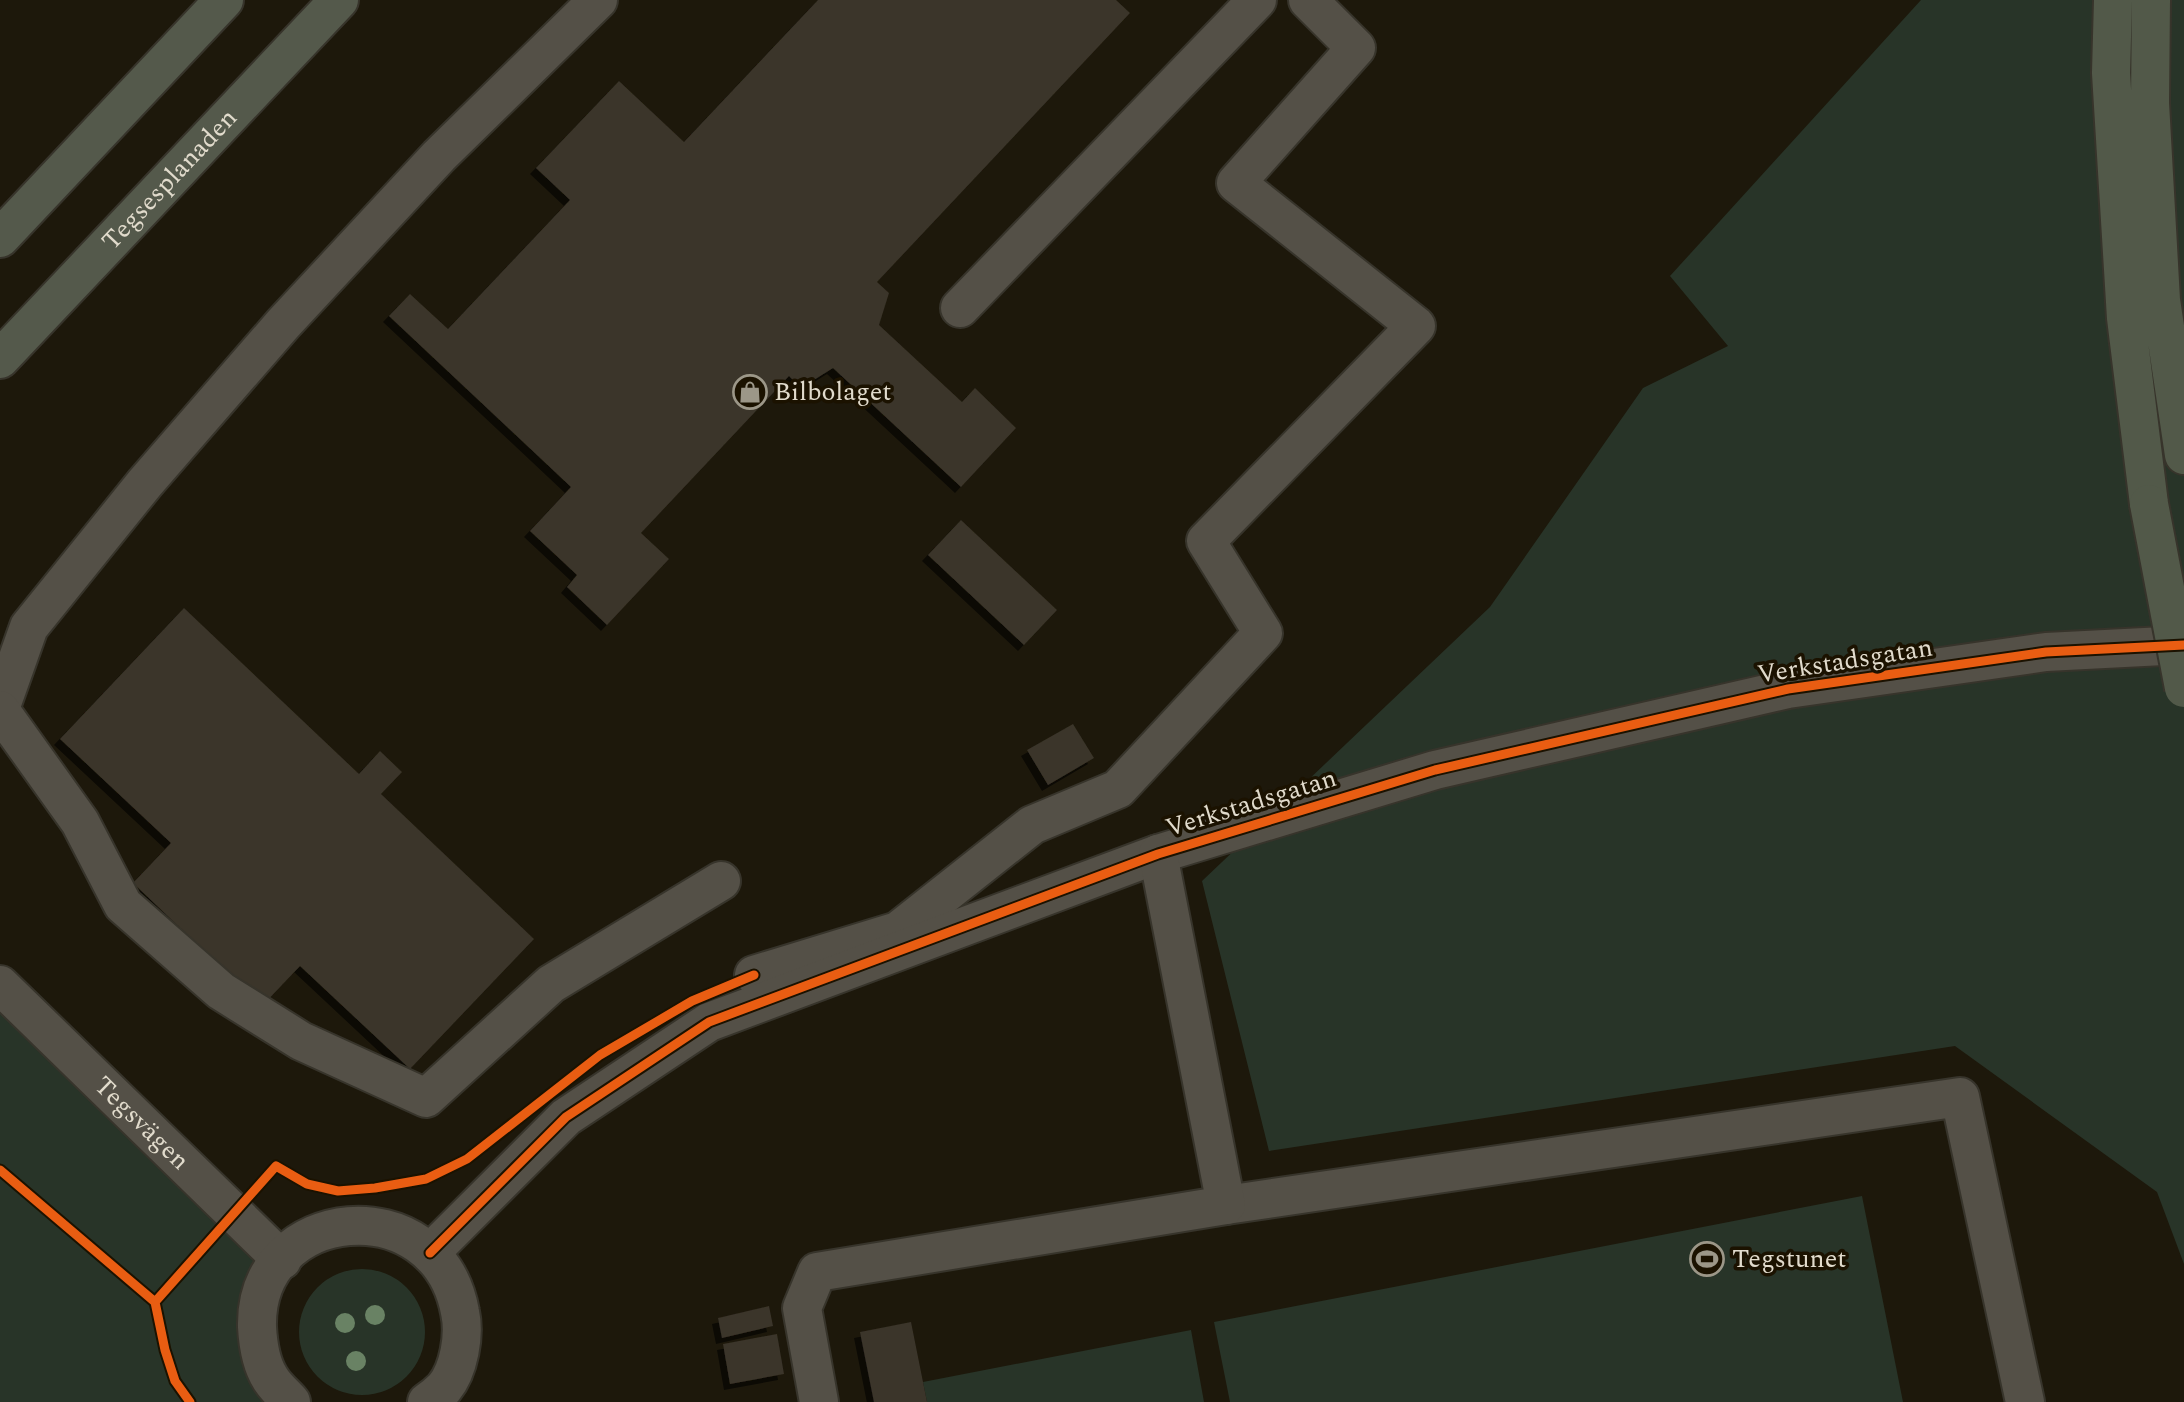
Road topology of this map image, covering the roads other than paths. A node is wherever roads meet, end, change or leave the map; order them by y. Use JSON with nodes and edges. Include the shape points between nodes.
{"nodes":[{"id":1,"x":224,"y":0,"type":"edge"},
{"id":2,"x":339,"y":0,"type":"edge"},
{"id":3,"x":598,"y":0,"type":"edge"},
{"id":4,"x":1257,"y":0,"type":"edge"},
{"id":5,"x":1308,"y":0,"type":"edge"},
{"id":6,"x":2113,"y":0,"type":"edge"},
{"id":7,"x":2151,"y":0,"type":"edge"},
{"id":8,"x":0,"y":238,"type":"edge"},
{"id":9,"x":960,"y":308,"type":"dead end"},
{"id":10,"x":0,"y":359,"type":"edge"},
{"id":11,"x":2184,"y":455,"type":"edge"},
{"id":12,"x":2184,"y":645,"type":"edge"},
{"id":13,"x":2184,"y":688,"type":"edge"},
{"id":14,"x":0,"y":710,"type":"edge"},
{"id":15,"x":1158,"y":853,"type":"junction"},
{"id":16,"x":720,"y":881,"type":"dead end"},
{"id":17,"x":754,"y":975,"type":"dead end"},
{"id":18,"x":0,"y":985,"type":"edge"},
{"id":19,"x":1226,"y":1205,"type":"junction"},
{"id":20,"x":430,"y":1253,"type":"junction"},
{"id":21,"x":282,"y":1260,"type":"junction"},
{"id":22,"x":291,"y":1402,"type":"edge"},
{"id":23,"x":428,"y":1402,"type":"edge"},
{"id":24,"x":819,"y":1402,"type":"edge"},
{"id":25,"x":2025,"y":1402,"type":"edge"}],
"edges":[{"from":1,"to":8,"type":"main road"},
{"from":2,"to":10,"type":"main road","name":"Tegsesplanaden"},
{"from":3,"to":14,"type":"street","via":[[439,156],[283,324],[145,483],[29,627]]},
{"from":4,"to":9,"type":"street"},
{"from":5,"to":17,"type":"street","via":[[1356,48],[1236,183],[1416,326],[1206,541],[1263,633],[1118,789],[1032,825],[898,931]]},
{"from":6,"to":13,"type":"highway","bridge":true,"via":[[2111,73],[2126,318],[2149,504]]},
{"from":7,"to":11,"type":"highway","via":[[2150,103],[2161,300]]},
{"from":12,"to":15,"type":"street","name":"Verkstadsgatan","via":[[2046,652],[1788,689],[1435,770]]},
{"from":14,"to":16,"type":"street","via":[[80,822],[123,905],[220,991],[301,1041],[426,1098],[551,984]]},
{"from":15,"to":19,"type":"street"},
{"from":15,"to":20,"type":"street","name":"Verkstadsgatan","via":[[709,1022],[566,1117]]},
{"from":18,"to":21,"type":"street","name":"Tegsvägen"},
{"from":19,"to":24,"type":"street","via":[[817,1272],[802,1308]]},
{"from":19,"to":25,"type":"street","via":[[1960,1097]]},
{"from":20,"to":21,"type":"street","via":[[401,1233],[370,1225],[343,1226],[316,1233]]},
{"from":20,"to":23,"type":"street","via":[[457,1293],[463,1324],[455,1366],[444,1388]]},
{"from":21,"to":22,"type":"street","via":[[264,1288],[257,1315],[258,1345],[270,1378]]}]}
